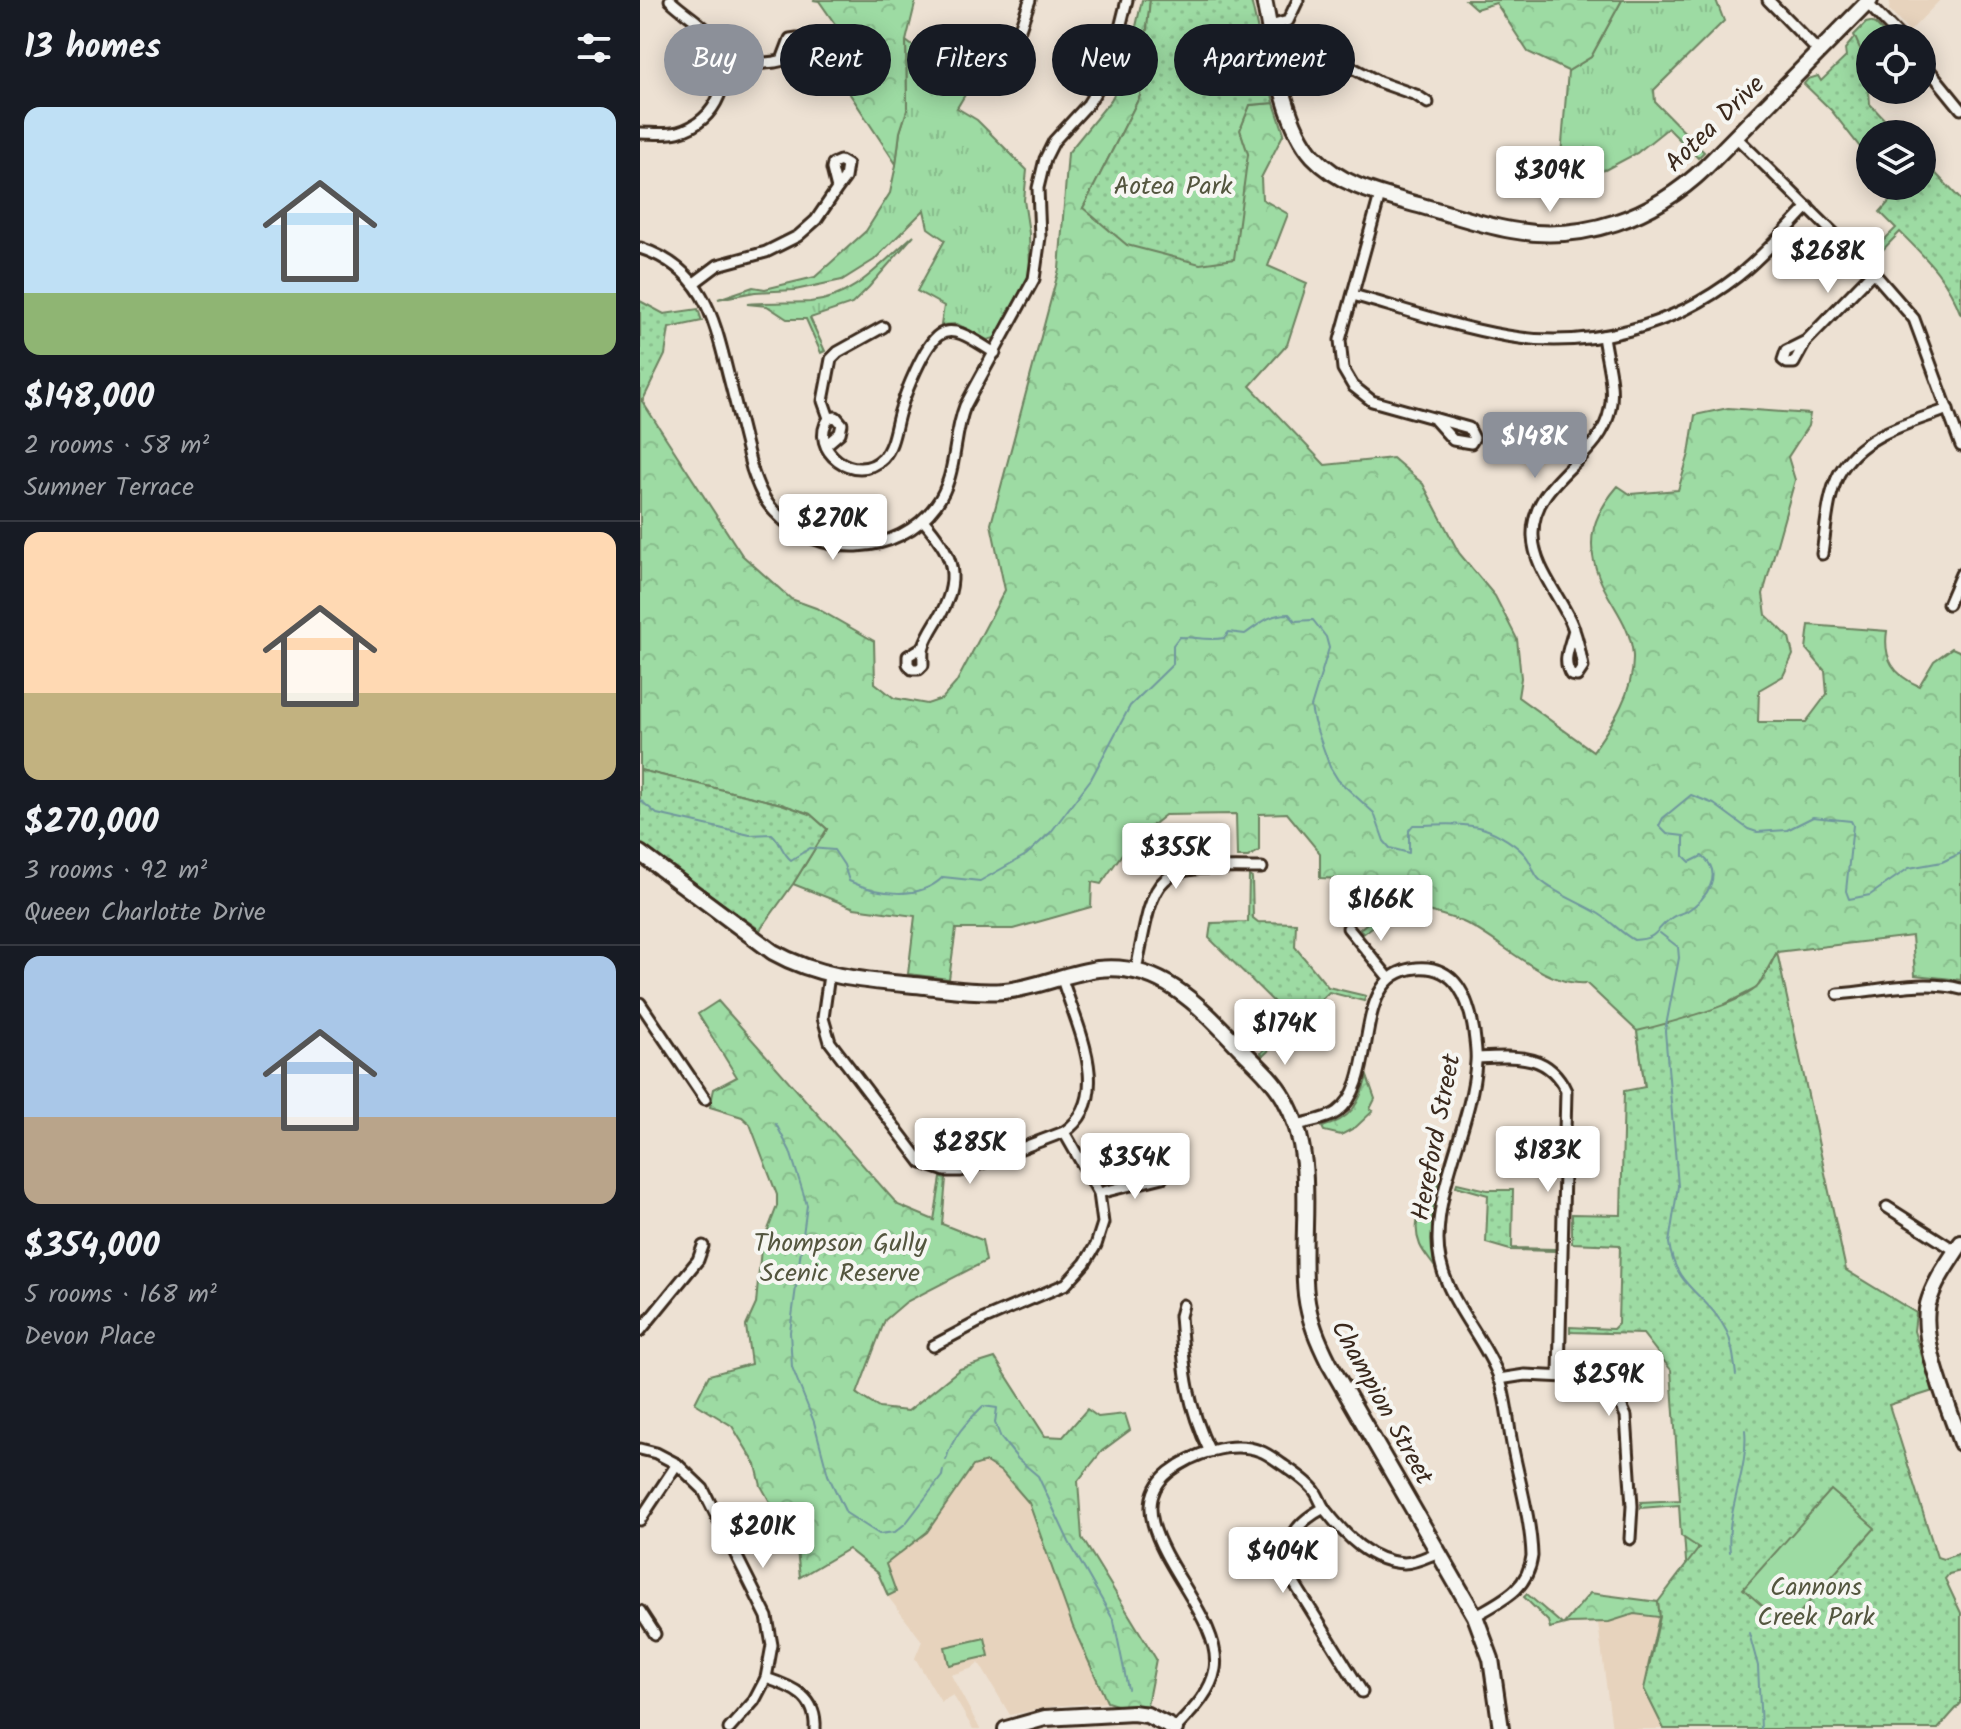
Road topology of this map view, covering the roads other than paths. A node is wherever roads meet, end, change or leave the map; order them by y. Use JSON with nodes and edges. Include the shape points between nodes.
{"nodes":[{"id":1,"x":670,"y":0,"type":"edge"},
{"id":2,"x":1030,"y":0,"type":"edge"},
{"id":3,"x":1127,"y":0,"type":"edge"},
{"id":4,"x":1264,"y":0,"type":"edge"},
{"id":5,"x":1298,"y":0,"type":"edge"},
{"id":6,"x":1768,"y":0,"type":"edge"},
{"id":7,"x":1869,"y":2,"type":"edge"},
{"id":8,"x":698,"y":24,"type":"edge"},
{"id":9,"x":1022,"y":24,"type":"edge"},
{"id":10,"x":1270,"y":24,"type":"edge"},
{"id":11,"x":1277,"y":24,"type":"edge"},
{"id":12,"x":1889,"y":24,"type":"edge"},
{"id":13,"x":1819,"y":52,"type":"junction"},
{"id":14,"x":1355,"y":69,"type":"edge"},
{"id":15,"x":1936,"y":78,"type":"edge"},
{"id":16,"x":719,"y":96,"type":"edge"},
{"id":17,"x":1286,"y":96,"type":"edge"},
{"id":18,"x":1428,"y":103,"type":"dead end"},
{"id":19,"x":1961,"y":109,"type":"edge"},
{"id":20,"x":640,"y":133,"type":"edge"},
{"id":21,"x":1736,"y":137,"type":"junction"},
{"id":22,"x":837,"y":189,"type":"dead end"},
{"id":23,"x":1380,"y":195,"type":"junction"},
{"id":24,"x":1808,"y":207,"type":"junction"},
{"id":25,"x":640,"y":248,"type":"edge"},
{"id":26,"x":1873,"y":272,"type":"junction"},
{"id":27,"x":694,"y":283,"type":"junction"},
{"id":28,"x":1353,"y":295,"type":"junction"},
{"id":29,"x":883,"y":327,"type":"dead end"},
{"id":30,"x":1603,"y":336,"type":"junction"},
{"id":31,"x":1806,"y":341,"type":"dead end"},
{"id":32,"x":995,"y":353,"type":"junction"},
{"id":33,"x":1948,"y":409,"type":"junction"},
{"id":34,"x":829,"y":418,"type":"junction"},
{"id":35,"x":1435,"y":420,"type":"dead end"},
{"id":36,"x":826,"y":445,"type":"junction"},
{"id":37,"x":1961,"y":446,"type":"edge"},
{"id":38,"x":923,"y":520,"type":"junction"},
{"id":39,"x":1822,"y":554,"type":"dead end"},
{"id":40,"x":1961,"y":574,"type":"edge"},
{"id":41,"x":1948,"y":604,"type":"dead end"},
{"id":42,"x":1574,"y":629,"type":"dead end"},
{"id":43,"x":923,"y":647,"type":"dead end"},
{"id":44,"x":640,"y":853,"type":"edge"},
{"id":45,"x":1262,"y":868,"type":"dead end"},
{"id":46,"x":1348,"y":928,"type":"dead end"},
{"id":47,"x":1136,"y":971,"type":"junction"},
{"id":48,"x":829,"y":975,"type":"junction"},
{"id":49,"x":1389,"y":978,"type":"junction"},
{"id":50,"x":1062,"y":979,"type":"junction"},
{"id":51,"x":1961,"y":989,"type":"edge"},
{"id":52,"x":1838,"y":994,"type":"dead end"},
{"id":53,"x":640,"y":1003,"type":"edge"},
{"id":54,"x":1477,"y":1058,"type":"junction"},
{"id":55,"x":705,"y":1099,"type":"dead end"},
{"id":56,"x":1297,"y":1125,"type":"junction"},
{"id":57,"x":1064,"y":1132,"type":"junction"},
{"id":58,"x":1163,"y":1177,"type":"dead end"},
{"id":59,"x":1099,"y":1193,"type":"junction"},
{"id":60,"x":1887,"y":1207,"type":"dead end"},
{"id":61,"x":703,"y":1246,"type":"dead end"},
{"id":62,"x":1959,"y":1247,"type":"edge"},
{"id":63,"x":1183,"y":1305,"type":"dead end"},
{"id":64,"x":640,"y":1331,"type":"edge"},
{"id":65,"x":933,"y":1346,"type":"dead end"},
{"id":66,"x":1559,"y":1375,"type":"junction"},
{"id":67,"x":1499,"y":1379,"type":"junction"},
{"id":68,"x":1961,"y":1443,"type":"edge"},
{"id":69,"x":640,"y":1449,"type":"edge"},
{"id":70,"x":1210,"y":1452,"type":"junction"},
{"id":71,"x":677,"y":1464,"type":"junction"},
{"id":72,"x":1324,"y":1508,"type":"junction"},
{"id":73,"x":640,"y":1520,"type":"edge"},
{"id":74,"x":1630,"y":1539,"type":"dead end"},
{"id":75,"x":1439,"y":1552,"type":"junction"},
{"id":76,"x":640,"y":1611,"type":"edge"},
{"id":77,"x":1475,"y":1616,"type":"junction"},
{"id":78,"x":655,"y":1634,"type":"dead end"},
{"id":79,"x":766,"y":1678,"type":"junction"},
{"id":80,"x":1362,"y":1692,"type":"dead end"},
{"id":81,"x":729,"y":1729,"type":"edge"},
{"id":82,"x":815,"y":1729,"type":"edge"},
{"id":83,"x":1006,"y":1729,"type":"edge"},
{"id":84,"x":1175,"y":1729,"type":"edge"},
{"id":85,"x":1501,"y":1729,"type":"edge"}],
"edges":[{"from":1,"to":8,"type":"street"},
{"from":2,"to":9,"type":"street"},
{"from":3,"to":32,"type":"street","via":[[1103,80],[1045,159],[1038,188],[1037,269]]},
{"from":4,"to":10,"type":"main road","name":"Aotea Drive"},
{"from":5,"to":11,"type":"street","via":[[1288,21]]},
{"from":6,"to":13,"type":"street"},
{"from":7,"to":12,"type":"street"},
{"from":7,"to":13,"type":"main road","name":"Aotea Drive"},
{"from":13,"to":21,"type":"main road","name":"Aotea Drive"},
{"from":14,"to":18,"type":"street"},
{"from":15,"to":19,"type":"street"},
{"from":16,"to":20,"type":"street","via":[[702,120],[680,131]]},
{"from":17,"to":23,"type":"main road","name":"Aotea Drive","via":[[1305,146],[1332,173]]},
{"from":21,"to":23,"type":"main road","name":"Aotea Drive","via":[[1691,182],[1655,207],[1579,231],[1512,230]]},
{"from":21,"to":24,"type":"street"},
{"from":22,"to":27,"type":"street","via":[[798,236],[718,265]]},
{"from":23,"to":28,"type":"street"},
{"from":24,"to":26,"type":"street"},
{"from":24,"to":30,"type":"street","via":[[1716,292],[1662,320]]},
{"from":25,"to":27,"type":"street","via":[[668,260]]},
{"from":26,"to":31,"type":"street"},
{"from":26,"to":33,"type":"street","via":[[1914,319]]},
{"from":27,"to":38,"type":"street","via":[[714,320],[757,485],[773,510],[805,536],[837,546],[887,541]]},
{"from":28,"to":30,"type":"street","via":[[1508,336]]},
{"from":28,"to":35,"type":"street","via":[[1340,349],[1348,379],[1372,401]]},
{"from":29,"to":34,"type":"street","via":[[831,359],[823,401]]},
{"from":30,"to":42,"type":"street","via":[[1612,398],[1607,422],[1592,446],[1550,486],[1537,509],[1532,535],[1537,558]]},
{"from":32,"to":36,"type":"street","via":[[956,332],[943,333],[931,344],[908,390],[883,457],[870,466],[852,468],[833,458]]},
{"from":32,"to":38,"type":"street","via":[[962,414],[947,485]]},
{"from":33,"to":37,"type":"street"},
{"from":33,"to":39,"type":"street","via":[[1881,434],[1856,451],[1838,476]]},
{"from":34,"to":36,"type":"street"},
{"from":34,"to":36,"type":"street","via":[[840,420],[841,430]]},
{"from":38,"to":43,"type":"street","via":[[945,547],[952,577],[949,599]]},
{"from":40,"to":41,"type":"street"},
{"from":44,"to":48,"type":"main road","name":"Champion Street","via":[[773,952]]},
{"from":45,"to":47,"type":"street","via":[[1195,868],[1164,880],[1151,899]]},
{"from":46,"to":49,"type":"street"},
{"from":47,"to":50,"type":"main road","name":"Champion Street","via":[[1097,969]]},
{"from":47,"to":56,"type":"main road","name":"Champion Street","via":[[1169,983],[1197,1004],[1270,1079]]},
{"from":48,"to":50,"type":"main road","name":"Champion Street","via":[[991,992]]},
{"from":48,"to":57,"type":"street","via":[[823,1018],[830,1042],[922,1163],[945,1171],[971,1169]]},
{"from":49,"to":54,"type":"street","name":"Hereford Street","via":[[1417,968],[1453,979],[1468,1001]]},
{"from":49,"to":56,"type":"street","via":[[1375,1001],[1350,1098],[1337,1112]]},
{"from":50,"to":57,"type":"street","via":[[1091,1080],[1085,1110]]},
{"from":51,"to":52,"type":"street","via":[[1915,985]]},
{"from":53,"to":55,"type":"street"},
{"from":54,"to":66,"type":"street","via":[[1538,1061],[1566,1091]]},
{"from":54,"to":67,"type":"street","name":"Hereford Street","via":[[1438,1241],[1446,1282]]},
{"from":56,"to":75,"type":"main road","name":"Champion Street","via":[[1304,1160],[1305,1280],[1312,1326]]},
{"from":57,"to":59,"type":"street"},
{"from":58,"to":59,"type":"street"},
{"from":59,"to":65,"type":"street","via":[[1103,1223],[1096,1245],[1066,1284]]},
{"from":60,"to":62,"type":"street"},
{"from":61,"to":64,"type":"street","via":[[698,1260]]},
{"from":62,"to":68,"type":"main road","via":[[1932,1293],[1925,1317],[1927,1339]]},
{"from":63,"to":70,"type":"street","via":[[1189,1402]]},
{"from":66,"to":67,"type":"street"},
{"from":66,"to":74,"type":"street","via":[[1604,1383],[1622,1404]]},
{"from":67,"to":77,"type":"street","name":"Hereford Street","via":[[1532,1556],[1520,1587]]},
{"from":69,"to":71,"type":"street"},
{"from":70,"to":72,"type":"street","via":[[1237,1446],[1261,1451],[1292,1471]]},
{"from":70,"to":84,"type":"street","via":[[1167,1474],[1152,1499],[1154,1533],[1200,1611],[1216,1652],[1210,1686]]},
{"from":71,"to":73,"type":"street"},
{"from":71,"to":79,"type":"street","via":[[710,1501],[767,1617],[772,1645]]},
{"from":72,"to":75,"type":"street","via":[[1359,1548],[1381,1558],[1403,1563]]},
{"from":72,"to":80,"type":"street","via":[[1304,1518],[1294,1531],[1288,1564],[1293,1581]]},
{"from":75,"to":77,"type":"main road","name":"Champion Street"},
{"from":76,"to":78,"type":"street"},
{"from":77,"to":85,"type":"main road","name":"Champion Street","via":[[1491,1659]]},
{"from":79,"to":81,"type":"street"},
{"from":79,"to":82,"type":"street","via":[[804,1695],[813,1709]]},
{"from":83,"to":84,"type":"main road","via":[[1058,1716],[1133,1713]]}]}
